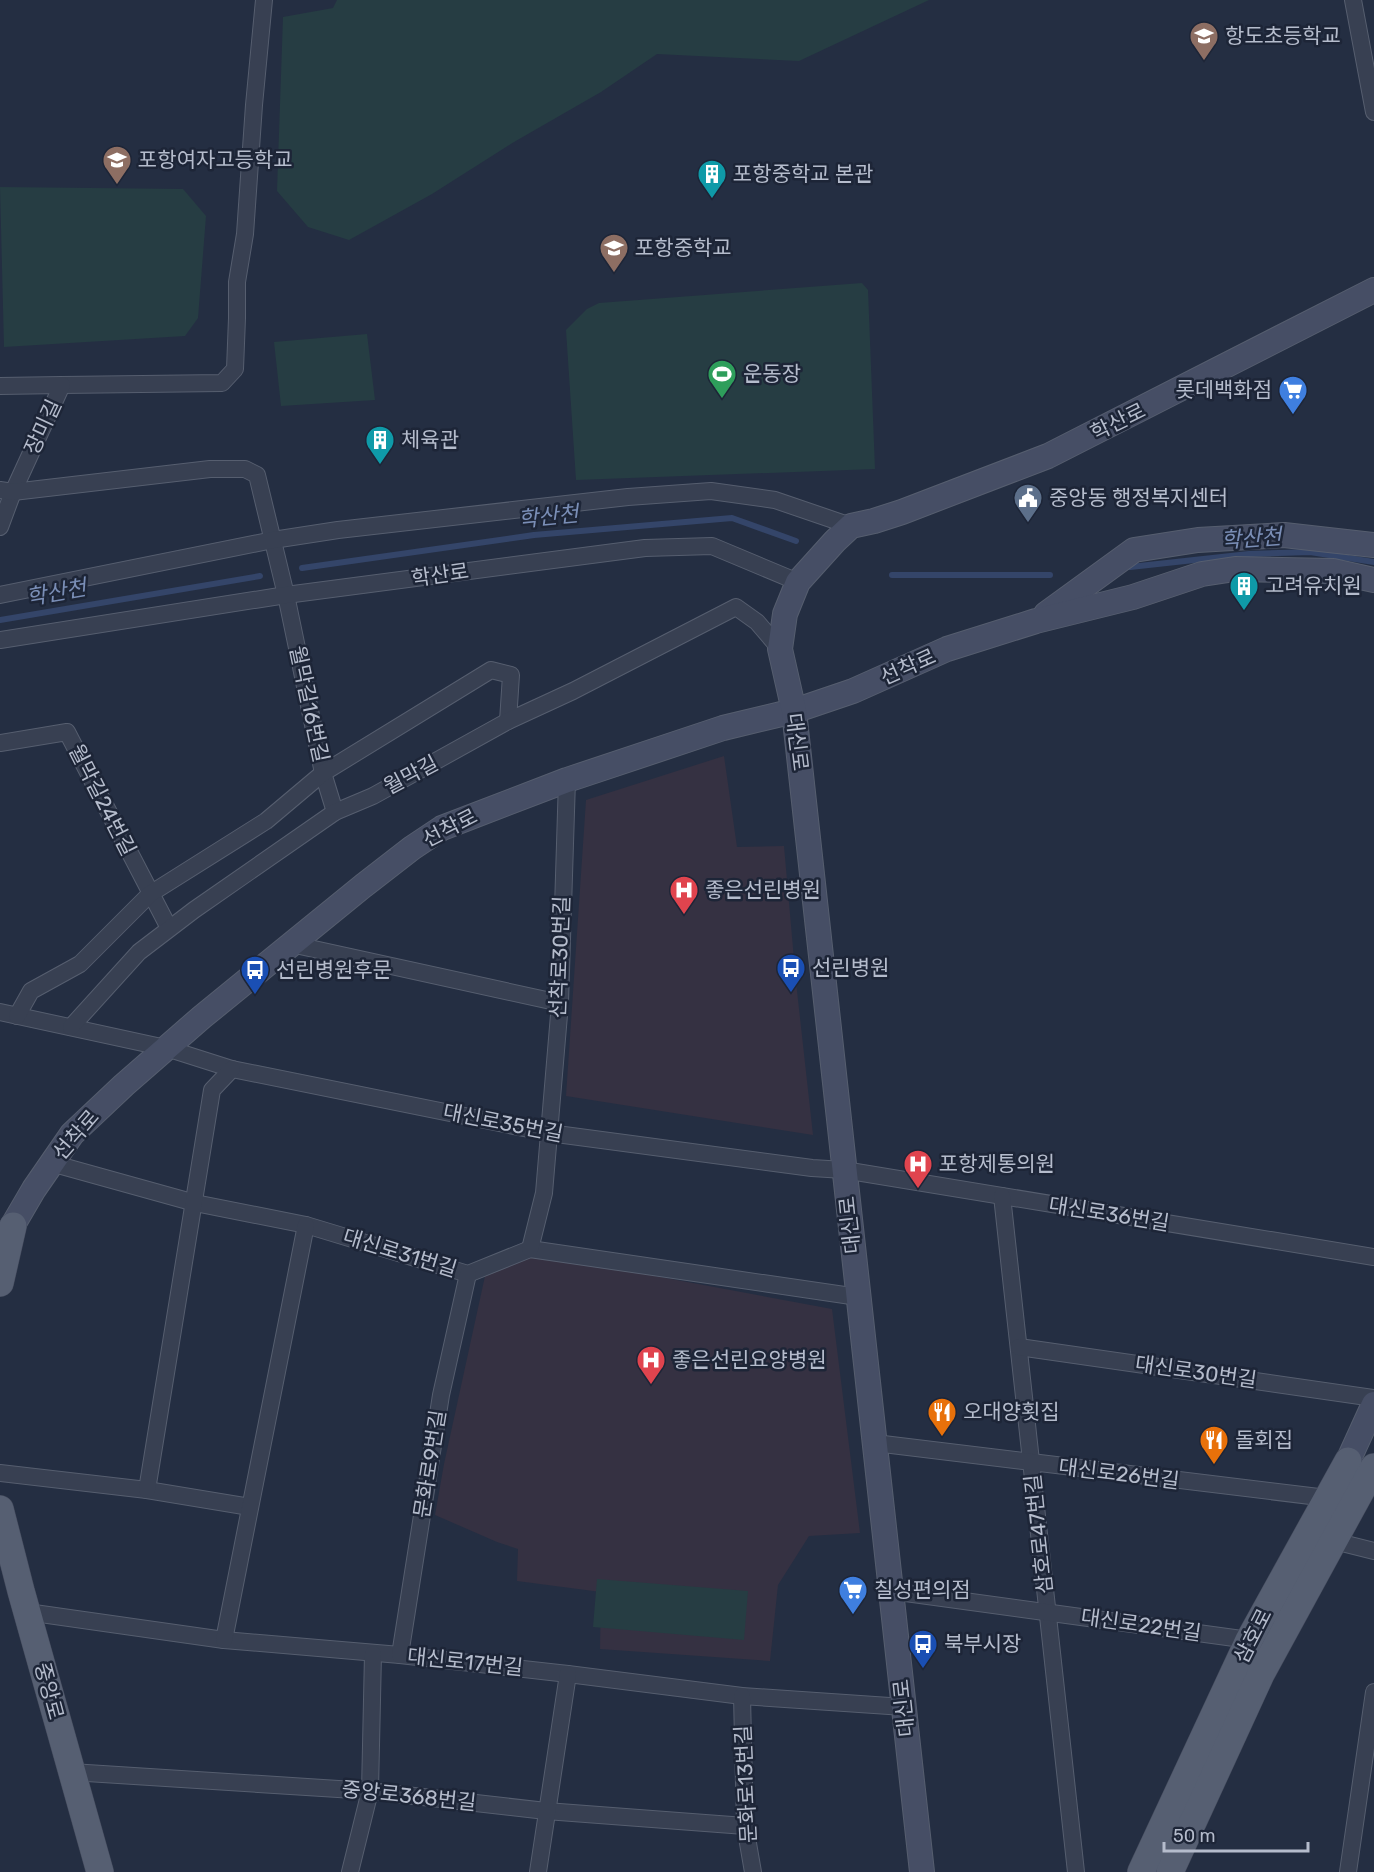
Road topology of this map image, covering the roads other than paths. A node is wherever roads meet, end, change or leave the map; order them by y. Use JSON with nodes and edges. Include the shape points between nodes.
{"nodes":[{"id":1,"x":264,"y":0,"type":"edge"},
{"id":2,"x":1353,"y":0,"type":"edge"},
{"id":3,"x":1374,"y":112,"type":"edge"},
{"id":4,"x":1374,"y":290,"type":"edge"},
{"id":5,"x":62,"y":385,"type":"junction"},
{"id":6,"x":0,"y":386,"type":"edge"},
{"id":7,"x":7,"y":491,"type":"edge"},
{"id":8,"x":851,"y":526,"type":"junction"},
{"id":9,"x":0,"y":527,"type":"edge"},
{"id":10,"x":273,"y":540,"type":"junction"},
{"id":11,"x":1374,"y":545,"type":"edge"},
{"id":12,"x":1374,"y":580,"type":"edge"},
{"id":13,"x":798,"y":582,"type":"junction"},
{"id":14,"x":0,"y":595,"type":"edge"},
{"id":15,"x":286,"y":596,"type":"junction"},
{"id":16,"x":1036,"y":621,"type":"junction"},
{"id":17,"x":0,"y":640,"type":"edge"},
{"id":18,"x":780,"y":649,"type":"junction"},
{"id":19,"x":794,"y":711,"type":"junction"},
{"id":20,"x":508,"y":721,"type":"junction"},
{"id":21,"x":0,"y":742,"type":"edge"},
{"id":22,"x":323,"y":773,"type":"junction"},
{"id":23,"x":567,"y":780,"type":"junction"},
{"id":24,"x":335,"y":812,"type":"junction"},
{"id":25,"x":150,"y":894,"type":"junction"},
{"id":26,"x":169,"y":928,"type":"junction"},
{"id":27,"x":291,"y":944,"type":"junction"},
{"id":28,"x":560,"y":1003,"type":"junction"},
{"id":29,"x":0,"y":1012,"type":"edge"},
{"id":30,"x":17,"y":1016,"type":"junction"},
{"id":31,"x":71,"y":1027,"type":"junction"},
{"id":32,"x":166,"y":1048,"type":"junction"},
{"id":33,"x":232,"y":1069,"type":"junction"},
{"id":34,"x":549,"y":1133,"type":"junction"},
{"id":35,"x":51,"y":1163,"type":"junction"},
{"id":36,"x":844,"y":1170,"type":"junction"},
{"id":37,"x":1002,"y":1196,"type":"junction"},
{"id":38,"x":195,"y":1203,"type":"junction"},
{"id":39,"x":306,"y":1225,"type":"junction"},
{"id":40,"x":7,"y":1237,"type":"edge"},
{"id":41,"x":530,"y":1249,"type":"junction"},
{"id":42,"x":1374,"y":1257,"type":"edge"},
{"id":43,"x":468,"y":1274,"type":"junction"},
{"id":44,"x":0,"y":1283,"type":"edge"},
{"id":45,"x":858,"y":1297,"type":"junction"},
{"id":46,"x":1018,"y":1347,"type":"junction"},
{"id":47,"x":1374,"y":1398,"type":"edge"},
{"id":48,"x":1374,"y":1404,"type":"edge"},
{"id":49,"x":875,"y":1443,"type":"junction"},
{"id":50,"x":1348,"y":1461,"type":"junction"},
{"id":51,"x":1032,"y":1464,"type":"junction"},
{"id":52,"x":0,"y":1473,"type":"edge"},
{"id":53,"x":1373,"y":1477,"type":"edge"},
{"id":54,"x":147,"y":1490,"type":"junction"},
{"id":55,"x":1327,"y":1498,"type":"junction"},
{"id":56,"x":250,"y":1507,"type":"junction"},
{"id":57,"x":0,"y":1509,"type":"edge"},
{"id":58,"x":1334,"y":1541,"type":"junction"},
{"id":59,"x":1374,"y":1551,"type":"edge"},
{"id":60,"x":0,"y":1578,"type":"edge"},
{"id":61,"x":891,"y":1590,"type":"junction"},
{"id":62,"x":27,"y":1612,"type":"junction"},
{"id":63,"x":1048,"y":1612,"type":"junction"},
{"id":64,"x":224,"y":1640,"type":"junction"},
{"id":65,"x":1249,"y":1641,"type":"junction"},
{"id":66,"x":373,"y":1654,"type":"junction"},
{"id":67,"x":400,"y":1655,"type":"junction"},
{"id":68,"x":568,"y":1674,"type":"junction"},
{"id":69,"x":1374,"y":1692,"type":"edge"},
{"id":70,"x":742,"y":1696,"type":"junction"},
{"id":71,"x":904,"y":1707,"type":"junction"},
{"id":72,"x":71,"y":1772,"type":"junction"},
{"id":73,"x":370,"y":1791,"type":"junction"},
{"id":74,"x":546,"y":1811,"type":"junction"},
{"id":75,"x":745,"y":1826,"type":"junction"},
{"id":76,"x":83,"y":1872,"type":"edge"},
{"id":77,"x":100,"y":1872,"type":"edge"},
{"id":78,"x":350,"y":1872,"type":"edge"},
{"id":79,"x":537,"y":1872,"type":"edge"},
{"id":80,"x":753,"y":1872,"type":"edge"},
{"id":81,"x":922,"y":1872,"type":"edge"},
{"id":82,"x":1076,"y":1872,"type":"edge"},
{"id":83,"x":1141,"y":1872,"type":"edge"},
{"id":84,"x":1170,"y":1872,"type":"edge"},
{"id":85,"x":1348,"y":1872,"type":"edge"}],
"edges":[{"from":1,"to":5,"type":"street","via":[[245,234],[237,282],[234,369],[222,383]]},
{"from":2,"to":3,"type":"street"},
{"from":4,"to":8,"type":"street","name":"학산로","via":[[1048,456],[902,512]]},
{"from":5,"to":6,"type":"street","name":"장미길"},
{"from":5,"to":7,"type":"street","name":"장미길"},
{"from":7,"to":9,"type":"street","name":"장미길"},
{"from":7,"to":10,"type":"street","name":"월막길16번길","via":[[210,470],[245,470],[257,475]]},
{"from":8,"to":10,"type":"street","via":[[775,500],[711,491],[498,511]]},
{"from":8,"to":13,"type":"street","name":"학산로"},
{"from":10,"to":14,"type":"street"},
{"from":10,"to":15,"type":"street","name":"월막길16번길"},
{"from":11,"to":16,"type":"street","name":"선착로","via":[[1284,535],[1198,540],[1134,550]]},
{"from":12,"to":16,"type":"street","name":"선착로","via":[[1333,571],[1235,569],[1202,574],[1133,597]]},
{"from":13,"to":15,"type":"street","name":"학산로","via":[[712,546],[645,548]]},
{"from":13,"to":18,"type":"street","name":"대신로","via":[[785,614]]},
{"from":15,"to":17,"type":"street","name":"학산로"},
{"from":15,"to":22,"type":"street","name":"월막길16번길"},
{"from":16,"to":19,"type":"street","name":"선착로","via":[[947,649],[853,691]]},
{"from":18,"to":19,"type":"street","name":"대신로"},
{"from":18,"to":20,"type":"street","name":"월막길","via":[[757,622],[736,607]]},
{"from":19,"to":23,"type":"street","name":"선착로","via":[[723,728]]},
{"from":19,"to":36,"type":"street","name":"대신로"},
{"from":20,"to":22,"type":"street","via":[[511,675],[491,670]]},
{"from":20,"to":24,"type":"street","name":"월막길","via":[[373,796]]},
{"from":21,"to":25,"type":"street","name":"월막길24번길","via":[[67,732]]},
{"from":22,"to":24,"type":"street","name":"월막길16번길"},
{"from":22,"to":25,"type":"street","via":[[266,821]]},
{"from":23,"to":27,"type":"street","name":"선착로","via":[[442,828]]},
{"from":23,"to":28,"type":"street","name":"선착로30번길"},
{"from":24,"to":26,"type":"street","name":"월막길"},
{"from":25,"to":26,"type":"street","name":"월막길24번길"},
{"from":25,"to":30,"type":"street","via":[[80,964],[31,991]]},
{"from":26,"to":31,"type":"street","name":"월막길","via":[[139,952]]},
{"from":27,"to":28,"type":"street"},
{"from":27,"to":32,"type":"street","name":"선착로"},
{"from":28,"to":34,"type":"street","name":"선착로30번길"},
{"from":29,"to":30,"type":"street","name":"대신로35번길"},
{"from":30,"to":31,"type":"street","name":"대신로35번길"},
{"from":31,"to":32,"type":"street","name":"대신로35번길"},
{"from":32,"to":33,"type":"street","name":"대신로35번길"},
{"from":32,"to":35,"type":"street","name":"선착로","via":[[72,1134]]},
{"from":33,"to":34,"type":"street","name":"대신로35번길"},
{"from":33,"to":38,"type":"street","via":[[212,1090]]},
{"from":34,"to":36,"type":"street","name":"대신로35번길"},
{"from":34,"to":41,"type":"street","name":"선착로30번길","via":[[544,1193]]},
{"from":35,"to":38,"type":"street","name":"대신로31번길"},
{"from":35,"to":40,"type":"street","name":"선착로"},
{"from":36,"to":37,"type":"street","name":"대신로36번길"},
{"from":36,"to":45,"type":"street","name":"대신로"},
{"from":37,"to":42,"type":"street","name":"대신로36번길"},
{"from":37,"to":46,"type":"street","name":"삼호로47번길"},
{"from":38,"to":39,"type":"street","name":"대신로31번길"},
{"from":38,"to":54,"type":"street"},
{"from":39,"to":43,"type":"street","name":"대신로31번길"},
{"from":39,"to":56,"type":"street"},
{"from":40,"to":44,"type":"main road"},
{"from":41,"to":43,"type":"street","name":"대신로31번길"},
{"from":41,"to":45,"type":"street"},
{"from":43,"to":67,"type":"street","name":"문화로9번길","via":[[441,1395]]},
{"from":45,"to":49,"type":"street","name":"대신로"},
{"from":46,"to":47,"type":"street","name":"대신로30번길"},
{"from":46,"to":51,"type":"street","name":"삼호로47번길"},
{"from":48,"to":50,"type":"street","name":"삼호로"},
{"from":49,"to":51,"type":"street","name":"대신로26번길"},
{"from":49,"to":61,"type":"street","name":"대신로"},
{"from":50,"to":53,"type":"street"},
{"from":50,"to":55,"type":"main road","name":"삼호로"},
{"from":51,"to":55,"type":"street","name":"대신로26번길"},
{"from":51,"to":63,"type":"street","name":"삼호로47번길"},
{"from":52,"to":54,"type":"street"},
{"from":53,"to":58,"type":"main road","name":"삼호로"},
{"from":54,"to":56,"type":"street"},
{"from":55,"to":65,"type":"main road","name":"삼호로"},
{"from":56,"to":64,"type":"street"},
{"from":57,"to":62,"type":"main road","name":"중앙로"},
{"from":58,"to":59,"type":"street"},
{"from":58,"to":84,"type":"main road","name":"삼호로","via":[[1261,1674]]},
{"from":60,"to":76,"type":"main road","name":"중앙로"},
{"from":61,"to":63,"type":"street","name":"대신로22번길"},
{"from":61,"to":71,"type":"street","name":"대신로"},
{"from":62,"to":64,"type":"street","name":"대신로17번길"},
{"from":62,"to":72,"type":"main road","name":"중앙로"},
{"from":63,"to":65,"type":"street","name":"대신로22번길"},
{"from":63,"to":82,"type":"street","name":"삼호로47번길"},
{"from":64,"to":66,"type":"street","name":"대신로17번길"},
{"from":65,"to":83,"type":"main road","name":"삼호로"},
{"from":66,"to":67,"type":"street","name":"대신로17번길"},
{"from":66,"to":73,"type":"street"},
{"from":67,"to":68,"type":"street","name":"대신로17번길"},
{"from":68,"to":70,"type":"street","name":"대신로17번길"},
{"from":68,"to":74,"type":"street"},
{"from":69,"to":85,"type":"street"},
{"from":70,"to":71,"type":"street","name":"대신로17번길"},
{"from":70,"to":75,"type":"street","name":"문화로13번길"},
{"from":71,"to":81,"type":"street","name":"대신로"},
{"from":72,"to":73,"type":"street","name":"중앙로368번길"},
{"from":72,"to":77,"type":"main road","name":"중앙로"},
{"from":73,"to":74,"type":"street","name":"중앙로368번길"},
{"from":73,"to":78,"type":"street"},
{"from":74,"to":75,"type":"street","name":"중앙로368번길"},
{"from":74,"to":79,"type":"street"},
{"from":75,"to":80,"type":"street","name":"문화로13번길"}]}
